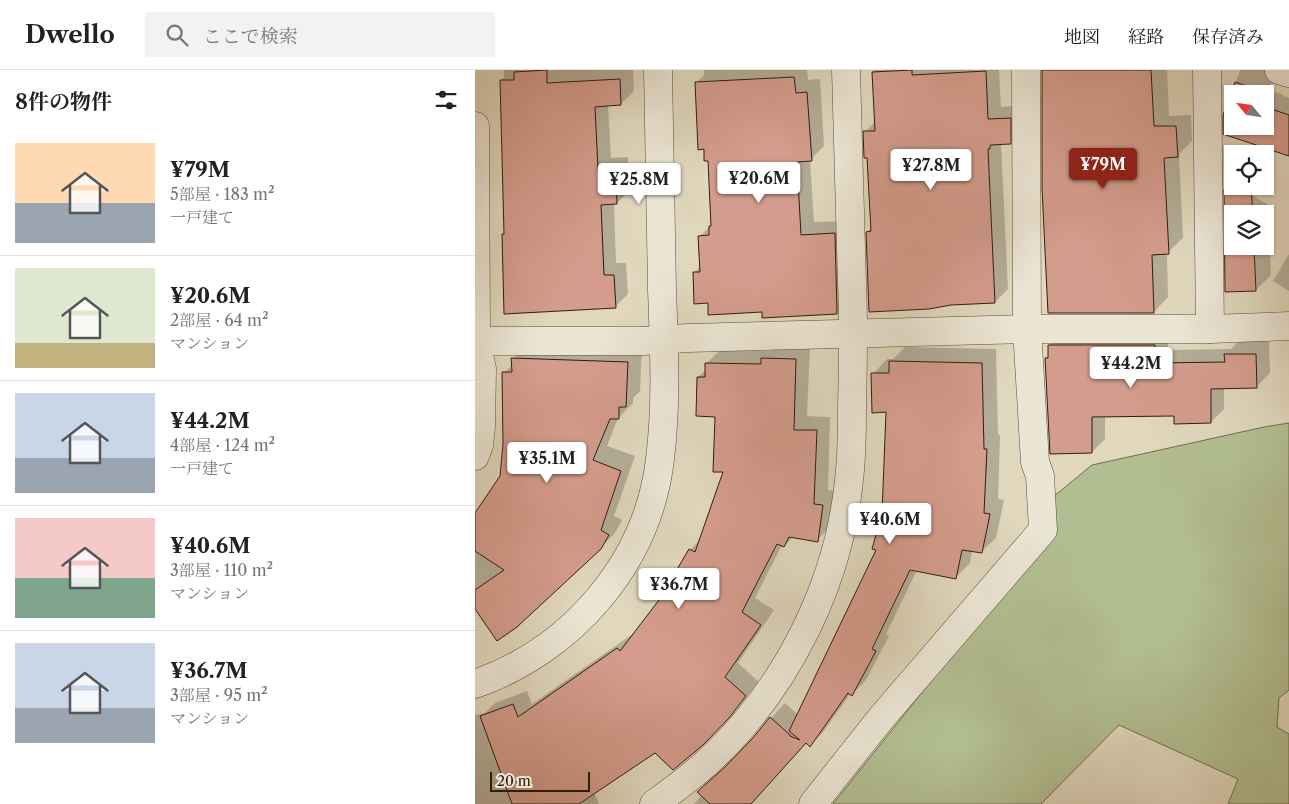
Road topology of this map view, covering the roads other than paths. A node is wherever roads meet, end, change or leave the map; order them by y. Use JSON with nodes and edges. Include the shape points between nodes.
{"nodes":[{"id":1,"x":657,"y":70,"type":"edge"},
{"id":2,"x":846,"y":70,"type":"edge"},
{"id":3,"x":1026,"y":70,"type":"edge"},
{"id":4,"x":1207,"y":70,"type":"edge"},
{"id":5,"x":1279,"y":70,"type":"edge"},
{"id":6,"x":1289,"y":73,"type":"edge"},
{"id":7,"x":475,"y":126,"type":"edge"},
{"id":8,"x":475,"y":173,"type":"edge"},
{"id":9,"x":1289,"y":326,"type":"edge"},
{"id":10,"x":1027,"y":329,"type":"junction"},
{"id":11,"x":1210,"y":329,"type":"junction"},
{"id":12,"x":854,"y":333,"type":"junction"},
{"id":13,"x":663,"y":339,"type":"junction"},
{"id":14,"x":475,"y":341,"type":"edge"},
{"id":15,"x":475,"y":456,"type":"edge"},
{"id":16,"x":475,"y":684,"type":"edge"},
{"id":17,"x":655,"y":804,"type":"edge"},
{"id":18,"x":813,"y":804,"type":"edge"}],
"edges":[{"from":1,"to":13,"type":"street"},
{"from":2,"to":12,"type":"street"},
{"from":3,"to":10,"type":"street"},
{"from":4,"to":11,"type":"street"},
{"from":5,"to":6,"type":"street"},
{"from":7,"to":8,"type":"street"},
{"from":8,"to":14,"type":"street"},
{"from":9,"to":11,"type":"street"},
{"from":10,"to":11,"type":"street"},
{"from":10,"to":12,"type":"street"},
{"from":10,"to":18,"type":"street","via":[[1035,462],[1040,476],[1043,530],[882,717]]},
{"from":12,"to":13,"type":"street"},
{"from":12,"to":17,"type":"street","via":[[849,480],[832,560],[814,611],[780,675],[744,724],[714,756]]},
{"from":13,"to":14,"type":"street"},
{"from":13,"to":16,"type":"street","via":[[660,461],[653,497],[623,565],[579,621],[554,643],[526,661]]},
{"from":14,"to":15,"type":"street","via":[[482,369],[481,427]]}]}
